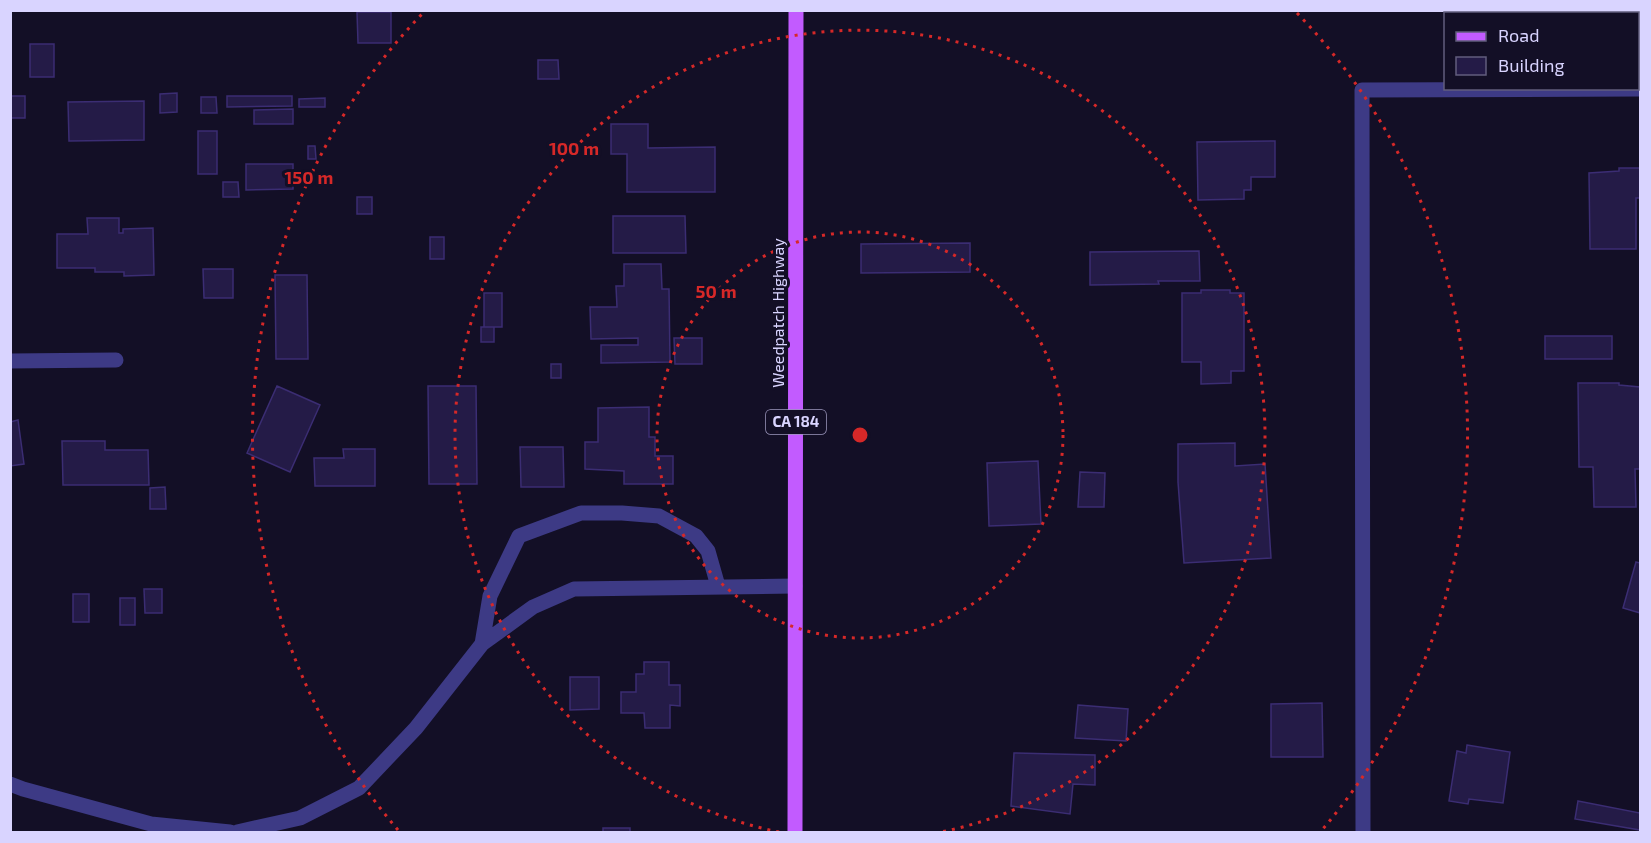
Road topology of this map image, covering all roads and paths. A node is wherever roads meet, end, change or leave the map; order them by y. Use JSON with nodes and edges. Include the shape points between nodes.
{"nodes":[{"id":1,"x":796,"y":10,"type":"edge"},
{"id":2,"x":1444,"y":90,"type":"edge"},
{"id":3,"x":116,"y":360,"type":"dead end"},
{"id":4,"x":10,"y":361,"type":"edge"},
{"id":5,"x":718,"y":586,"type":"junction"},
{"id":6,"x":795,"y":586,"type":"junction"},
{"id":7,"x":482,"y":644,"type":"junction"},
{"id":8,"x":10,"y":784,"type":"edge"},
{"id":9,"x":230,"y":832,"type":"edge"},
{"id":10,"x":237,"y":832,"type":"edge"},
{"id":11,"x":795,"y":832,"type":"edge"},
{"id":12,"x":1363,"y":832,"type":"edge"}],
"edges":[{"from":1,"to":6,"type":"main road","name":"Weedpatch Highway","number":"CA 184"},
{"from":2,"to":12,"type":"street","via":[[1362,90]]},
{"from":3,"to":4,"type":"street"},
{"from":5,"to":6,"type":"street"},
{"from":5,"to":7,"type":"street","via":[[574,589],[533,607]]},
{"from":5,"to":7,"type":"street","via":[[708,551],[696,536],[659,516],[581,513],[519,536],[490,596]]},
{"from":6,"to":11,"type":"main road","name":"Weedpatch Highway","number":"CA 184"},
{"from":7,"to":10,"type":"street","via":[[416,728],[359,788],[300,818]]},
{"from":8,"to":9,"type":"street","via":[[151,824]]}]}
